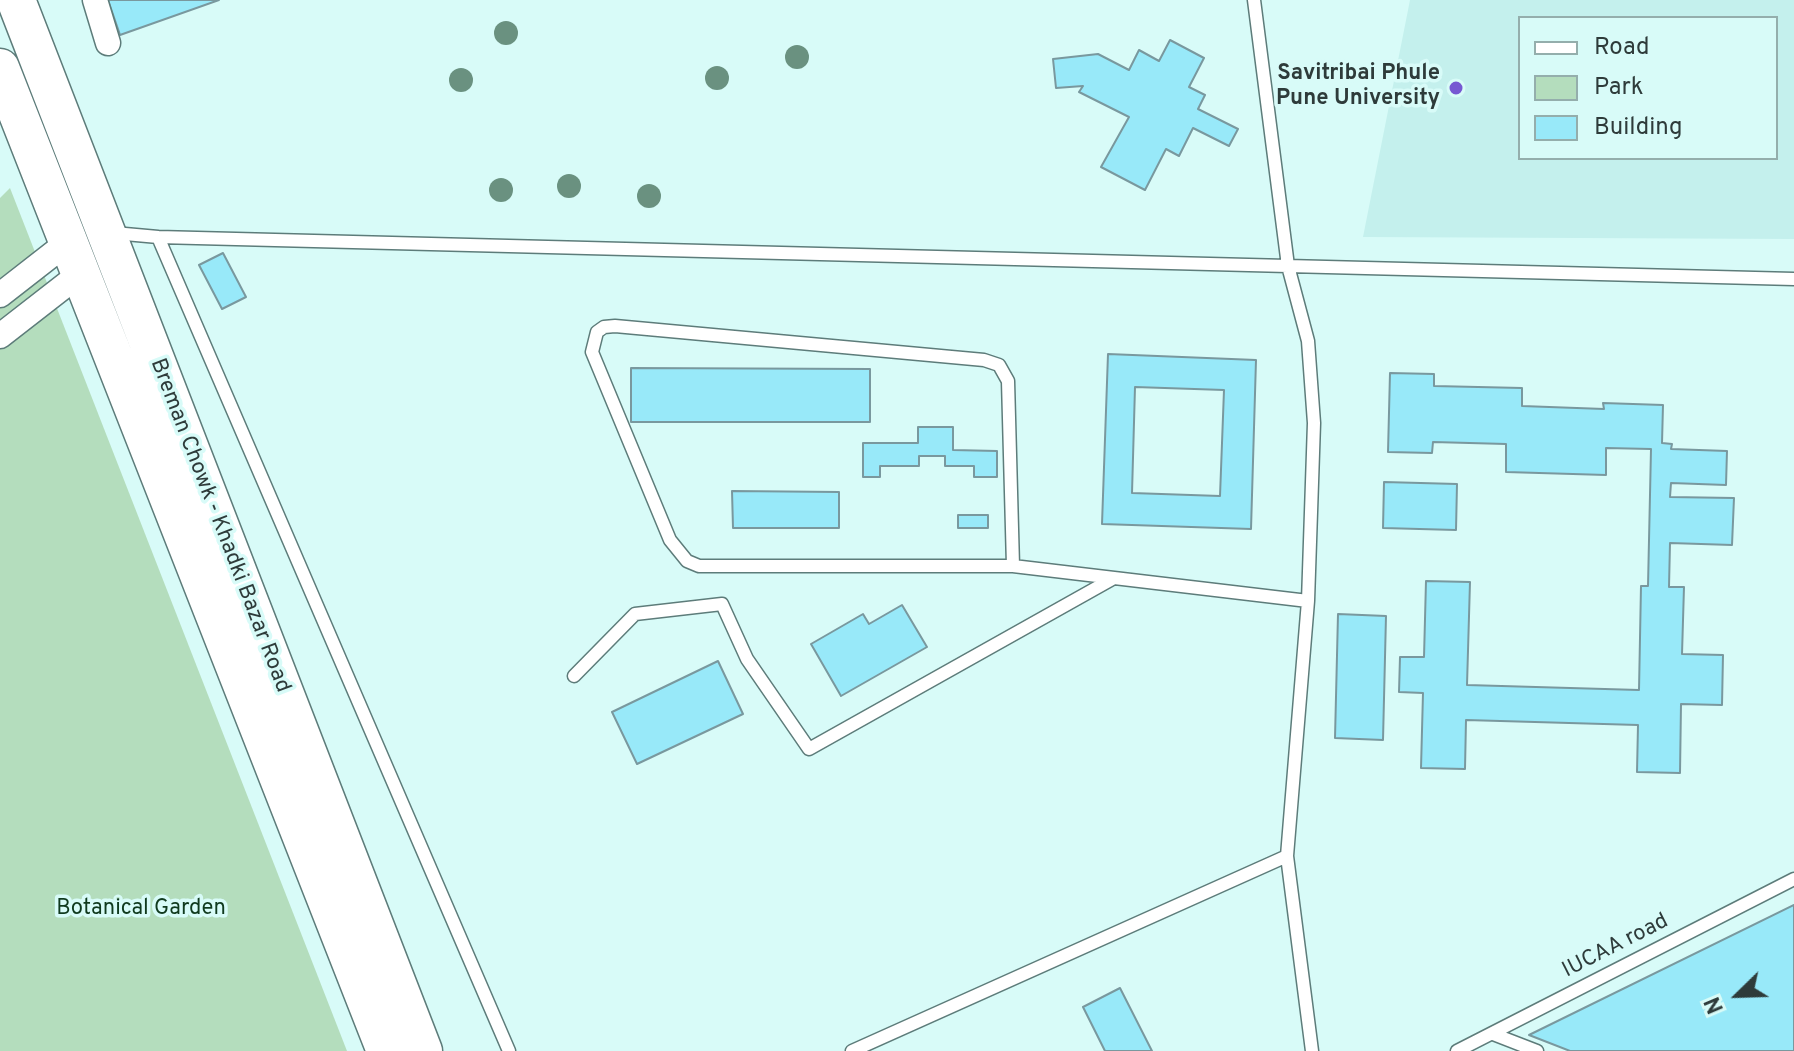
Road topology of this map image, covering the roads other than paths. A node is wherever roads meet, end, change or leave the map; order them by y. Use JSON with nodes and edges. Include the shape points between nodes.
{"nodes":[{"id":1,"x":16,"y":0,"type":"edge"},
{"id":2,"x":95,"y":0,"type":"edge"},
{"id":3,"x":1254,"y":0,"type":"edge"},
{"id":4,"x":108,"y":43,"type":"dead end"},
{"id":5,"x":40,"y":66,"type":"junction"},
{"id":6,"x":2,"y":77,"type":"edge"},
{"id":7,"x":105,"y":232,"type":"junction"},
{"id":8,"x":158,"y":237,"type":"junction"},
{"id":9,"x":74,"y":258,"type":"junction"},
{"id":10,"x":1288,"y":266,"type":"junction"},
{"id":11,"x":1794,"y":279,"type":"edge"},
{"id":12,"x":0,"y":295,"type":"edge"},
{"id":13,"x":0,"y":336,"type":"edge"},
{"id":14,"x":1013,"y":566,"type":"junction"},
{"id":15,"x":1114,"y":578,"type":"junction"},
{"id":16,"x":1308,"y":601,"type":"junction"},
{"id":17,"x":574,"y":676,"type":"dead end"},
{"id":18,"x":1287,"y":856,"type":"junction"},
{"id":19,"x":1794,"y":879,"type":"edge"},
{"id":20,"x":1493,"y":1034,"type":"junction"},
{"id":21,"x":386,"y":1051,"type":"edge"},
{"id":22,"x":423,"y":1051,"type":"edge"},
{"id":23,"x":509,"y":1051,"type":"edge"},
{"id":24,"x":852,"y":1051,"type":"edge"},
{"id":25,"x":1312,"y":1051,"type":"edge"},
{"id":26,"x":1457,"y":1051,"type":"edge"},
{"id":27,"x":1537,"y":1051,"type":"edge"}],
"edges":[{"from":1,"to":5,"type":"main road","name":"Breman Chowk - Khadki Bazar Road"},
{"from":2,"to":4,"type":"street"},
{"from":3,"to":10,"type":"lane"},
{"from":5,"to":6,"type":"main road"},
{"from":5,"to":7,"type":"main road","name":"Breman Chowk - Khadki Bazar Road"},
{"from":6,"to":9,"type":"main road","name":"Breman Chowk - Khadki Bazar Road"},
{"from":7,"to":8,"type":"lane"},
{"from":7,"to":22,"type":"main road","name":"Breman Chowk - Khadki Bazar Road"},
{"from":8,"to":10,"type":"lane"},
{"from":8,"to":23,"type":"lane"},
{"from":9,"to":12,"type":"street"},
{"from":9,"to":13,"type":"street"},
{"from":9,"to":21,"type":"main road","name":"Breman Chowk - Khadki Bazar Road"},
{"from":10,"to":11,"type":"lane"},
{"from":10,"to":16,"type":"lane","via":[[1308,341],[1314,423]]},
{"from":14,"to":14,"type":"lane","via":[[1008,381],[999,365],[615,326],[597,332],[592,352],[670,540],[687,561],[710,568]]},
{"from":14,"to":15,"type":"lane"},
{"from":15,"to":16,"type":"lane"},
{"from":15,"to":17,"type":"lane","via":[[809,749],[747,659],[722,604],[635,614]]},
{"from":16,"to":18,"type":"lane"},
{"from":18,"to":24,"type":"lane"},
{"from":18,"to":25,"type":"lane"},
{"from":19,"to":20,"type":"lane","name":"IUCAA road"},
{"from":20,"to":26,"type":"lane","name":"IUCAA road"},
{"from":20,"to":27,"type":"lane"}]}
